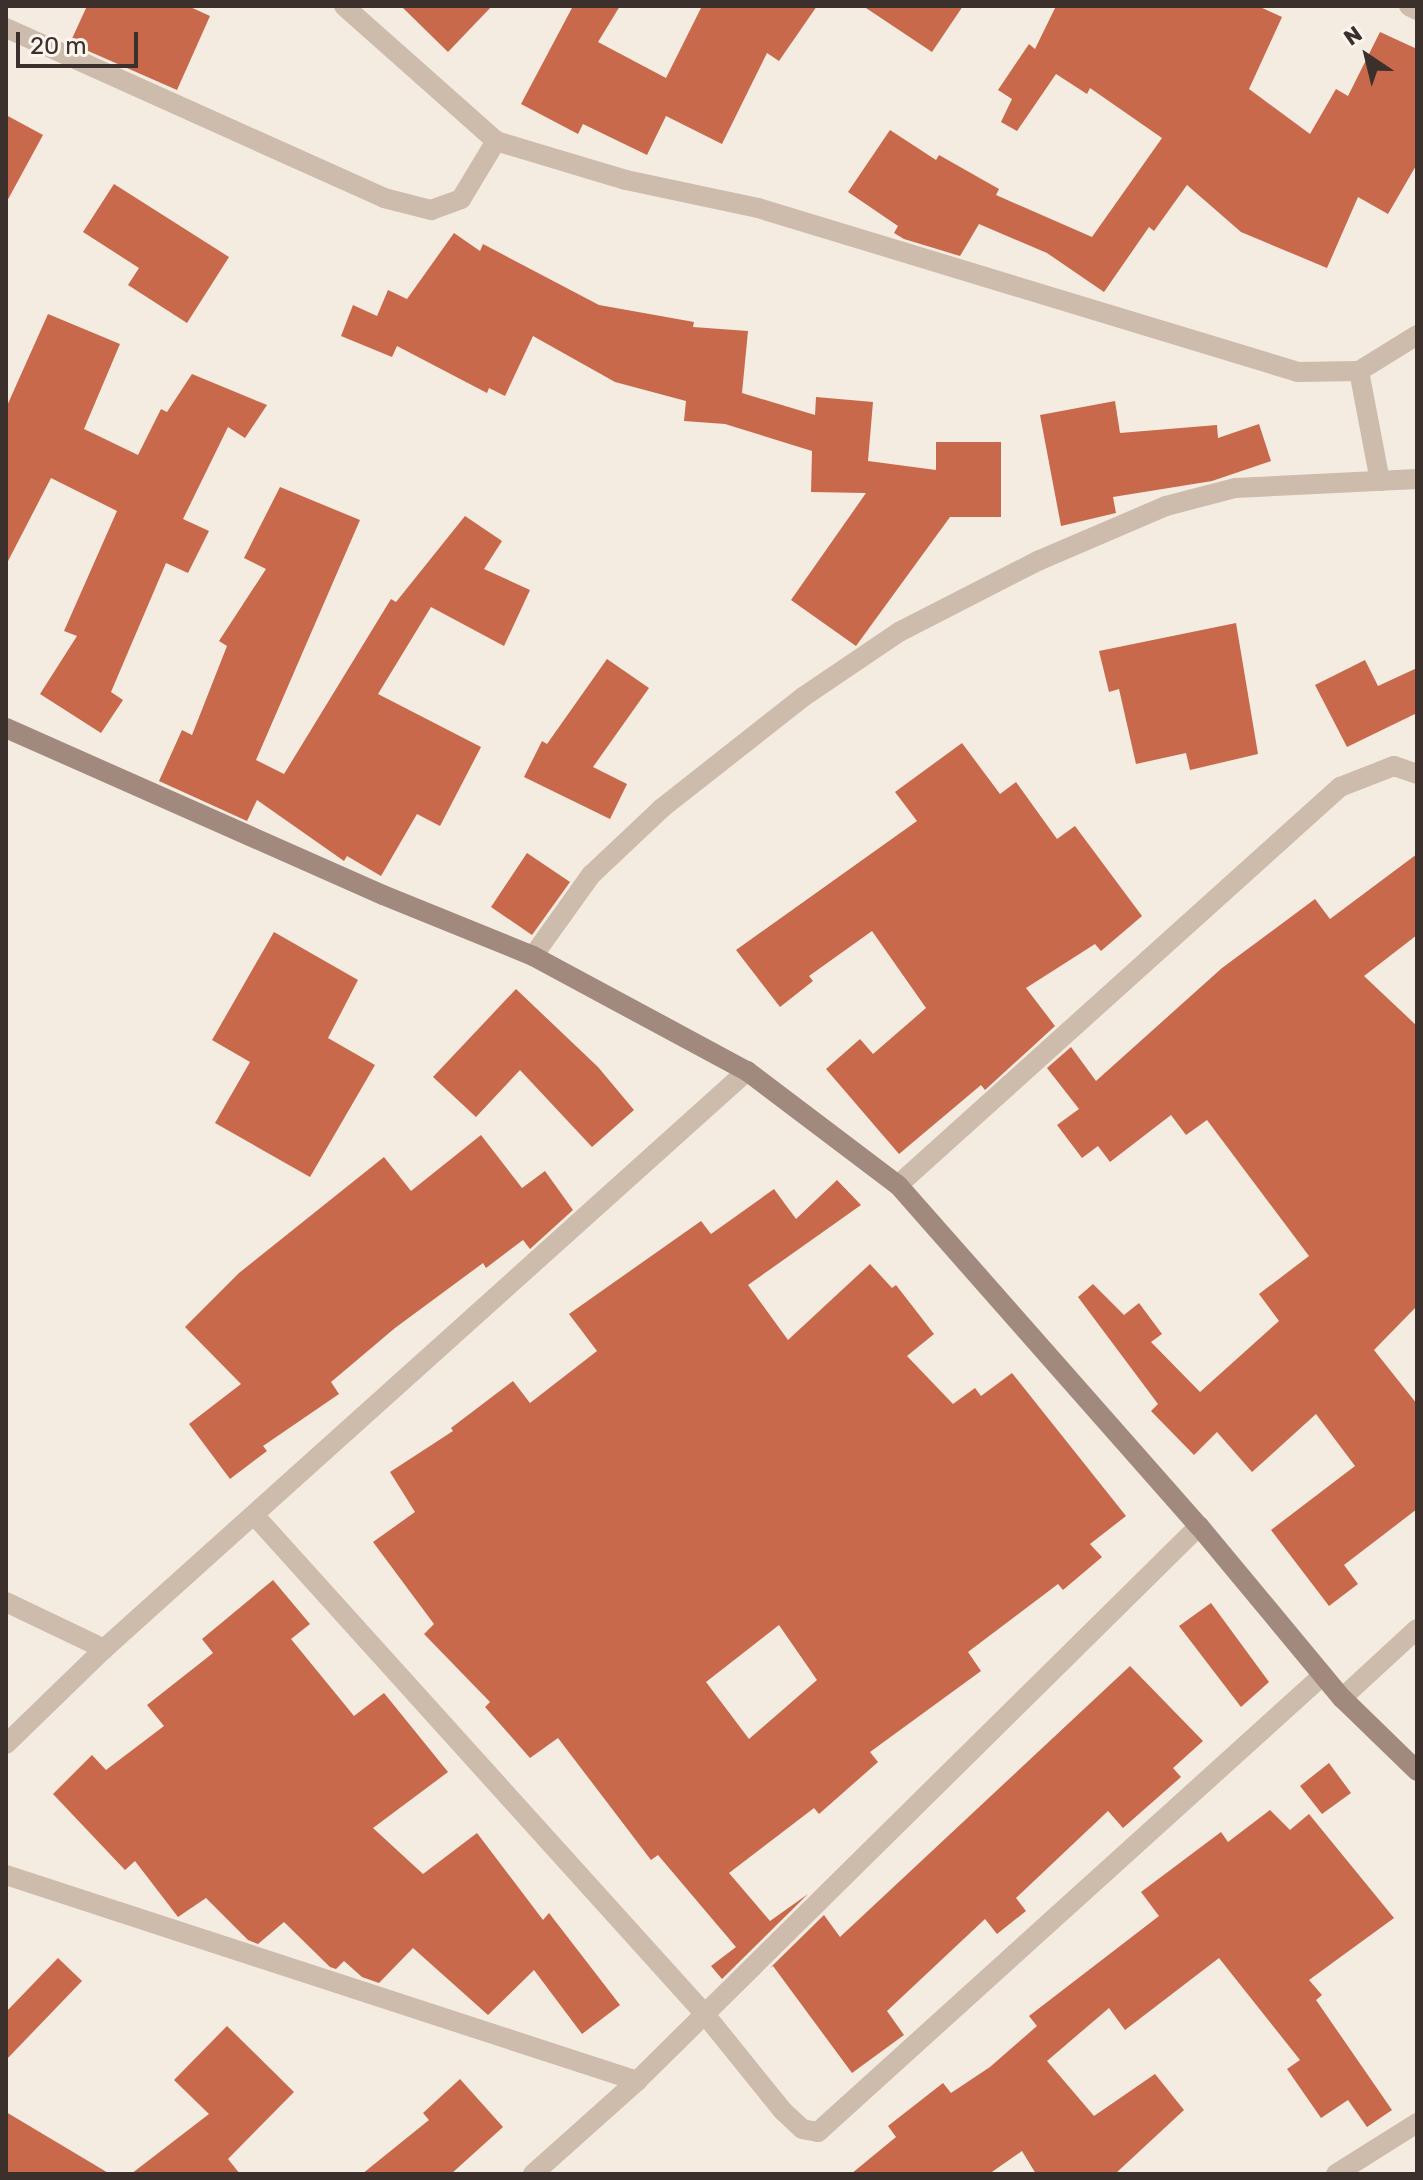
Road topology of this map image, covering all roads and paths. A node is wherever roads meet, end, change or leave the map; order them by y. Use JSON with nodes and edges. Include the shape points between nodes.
{"nodes":[{"id":1,"x":344,"y":6,"type":"edge"},
{"id":2,"x":1409,"y":6,"type":"edge"},
{"id":3,"x":1417,"y":10,"type":"edge"},
{"id":4,"x":6,"y":28,"type":"edge"},
{"id":5,"x":496,"y":141,"type":"junction"},
{"id":6,"x":1417,"y":335,"type":"edge"},
{"id":7,"x":1359,"y":371,"type":"junction"},
{"id":8,"x":1417,"y":479,"type":"edge"},
{"id":9,"x":1380,"y":481,"type":"junction"},
{"id":10,"x":6,"y":728,"type":"edge"},
{"id":11,"x":1417,"y":774,"type":"edge"},
{"id":12,"x":533,"y":956,"type":"junction"},
{"id":13,"x":747,"y":1071,"type":"junction"},
{"id":14,"x":898,"y":1185,"type":"junction"},
{"id":15,"x":255,"y":1516,"type":"junction"},
{"id":16,"x":1199,"y":1526,"type":"junction"},
{"id":17,"x":6,"y":1602,"type":"edge"},
{"id":18,"x":1417,"y":1629,"type":"edge"},
{"id":19,"x":104,"y":1649,"type":"junction"},
{"id":20,"x":1323,"y":1675,"type":"junction"},
{"id":21,"x":1342,"y":1698,"type":"junction"},
{"id":22,"x":6,"y":1744,"type":"edge"},
{"id":23,"x":1417,"y":1771,"type":"edge"},
{"id":24,"x":6,"y":1875,"type":"edge"},
{"id":25,"x":703,"y":2012,"type":"junction"},
{"id":26,"x":637,"y":2081,"type":"junction"},
{"id":27,"x":1417,"y":2123,"type":"edge"},
{"id":28,"x":533,"y":2174,"type":"edge"},
{"id":29,"x":1336,"y":2174,"type":"edge"}],
"edges":[{"from":1,"to":5,"type":"street"},
{"from":2,"to":3,"type":"street"},
{"from":4,"to":5,"type":"street","via":[[384,198],[431,210],[461,199]]},
{"from":5,"to":7,"type":"street","via":[[626,180],[758,208],[1298,372]]},
{"from":6,"to":7,"type":"street"},
{"from":7,"to":9,"type":"street"},
{"from":8,"to":9,"type":"street"},
{"from":9,"to":12,"type":"street","via":[[1235,488],[1166,506],[1040,560],[899,632],[803,697],[662,808],[591,875]]},
{"from":10,"to":12,"type":"main road"},
{"from":11,"to":14,"type":"street","via":[[1394,766],[1340,787]]},
{"from":12,"to":13,"type":"main road"},
{"from":13,"to":14,"type":"main road"},
{"from":13,"to":15,"type":"street"},
{"from":14,"to":16,"type":"main road"},
{"from":15,"to":19,"type":"street"},
{"from":15,"to":25,"type":"street"},
{"from":16,"to":20,"type":"main road"},
{"from":16,"to":25,"type":"street"},
{"from":17,"to":19,"type":"street"},
{"from":18,"to":21,"type":"street"},
{"from":19,"to":22,"type":"street"},
{"from":20,"to":21,"type":"main road"},
{"from":20,"to":25,"type":"street","via":[[818,2132],[802,2129],[783,2111]]},
{"from":21,"to":23,"type":"main road"},
{"from":24,"to":26,"type":"street"},
{"from":25,"to":26,"type":"street"},
{"from":26,"to":28,"type":"street"},
{"from":27,"to":29,"type":"street"}]}
